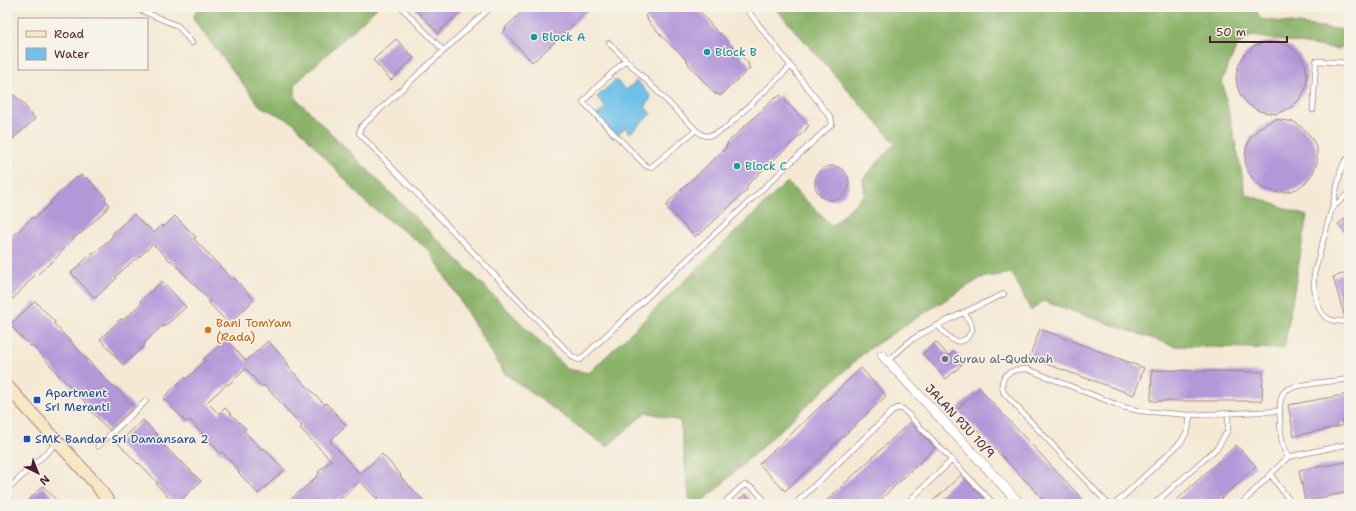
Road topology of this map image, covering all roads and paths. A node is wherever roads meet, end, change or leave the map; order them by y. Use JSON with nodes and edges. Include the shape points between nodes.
{"nodes":[{"id":1,"x":133,"y":7,"type":"edge"},
{"id":2,"x":401,"y":7,"type":"edge"},
{"id":3,"x":491,"y":7,"type":"edge"},
{"id":4,"x":745,"y":7,"type":"edge"},
{"id":5,"x":192,"y":43,"type":"dead end"},
{"id":6,"x":609,"y":43,"type":"dead end"},
{"id":7,"x":444,"y":51,"type":"junction"},
{"id":8,"x":626,"y":60,"type":"junction"},
{"id":9,"x":1349,"y":63,"type":"edge"},
{"id":10,"x":791,"y":66,"type":"junction"},
{"id":11,"x":1313,"y":110,"type":"dead end"},
{"id":12,"x":696,"y":130,"type":"junction"},
{"id":13,"x":1349,"y":158,"type":"edge"},
{"id":14,"x":1349,"y":193,"type":"edge"},
{"id":15,"x":1332,"y":208,"type":"junction"},
{"id":16,"x":1004,"y":294,"type":"dead end"},
{"id":17,"x":964,"y":312,"type":"junction"},
{"id":18,"x":1349,"y":321,"type":"edge"},
{"id":19,"x":938,"y":326,"type":"junction"},
{"id":20,"x":885,"y":358,"type":"joint"},
{"id":21,"x":1349,"y":379,"type":"edge"},
{"id":22,"x":7,"y":386,"type":"edge"},
{"id":23,"x":146,"y":401,"type":"dead end"},
{"id":24,"x":1280,"y":411,"type":"junction"},
{"id":25,"x":1228,"y":414,"type":"junction"},
{"id":26,"x":1190,"y":416,"type":"junction"},
{"id":27,"x":58,"y":443,"type":"junction"},
{"id":28,"x":1349,"y":444,"type":"edge"},
{"id":29,"x":98,"y":446,"type":"dead end"},
{"id":30,"x":1288,"y":457,"type":"junction"},
{"id":31,"x":952,"y":460,"type":"junction"},
{"id":32,"x":1271,"y":475,"type":"junction"},
{"id":33,"x":7,"y":490,"type":"edge"},
{"id":34,"x":7,"y":496,"type":"edge"},
{"id":35,"x":14,"y":504,"type":"edge"},
{"id":36,"x":110,"y":504,"type":"edge"},
{"id":37,"x":724,"y":504,"type":"edge"},
{"id":38,"x":768,"y":504,"type":"edge"},
{"id":39,"x":795,"y":504,"type":"edge"},
{"id":40,"x":906,"y":504,"type":"edge"},
{"id":41,"x":994,"y":504,"type":"edge"},
{"id":42,"x":1020,"y":504,"type":"edge"},
{"id":43,"x":1108,"y":504,"type":"edge"},
{"id":44,"x":1115,"y":504,"type":"edge"},
{"id":45,"x":1154,"y":504,"type":"edge"},
{"id":46,"x":1241,"y":504,"type":"edge"},
{"id":47,"x":1292,"y":504,"type":"edge"}],
"edges":[{"from":1,"to":5,"type":"lane","via":[[178,26]]},
{"from":2,"to":7,"type":"lane"},
{"from":3,"to":7,"type":"lane"},
{"from":4,"to":10,"type":"lane"},
{"from":6,"to":8,"type":"lane"},
{"from":7,"to":10,"type":"lane","via":[[361,127],[359,133],[577,360],[583,359],[831,127],[833,121]]},
{"from":8,"to":12,"type":"lane"},
{"from":8,"to":12,"type":"lane","via":[[583,102],[620,141],[645,165],[651,167]]},
{"from":9,"to":11,"type":"lane","via":[[1316,61]]},
{"from":10,"to":12,"type":"lane","via":[[728,126],[706,136]]},
{"from":13,"to":15,"type":"lane","via":[[1340,170]]},
{"from":14,"to":15,"type":"lane"},
{"from":15,"to":18,"type":"lane","via":[[1314,274],[1315,294],[1323,315],[1328,319]]},
{"from":16,"to":17,"type":"lane"},
{"from":17,"to":19,"type":"lane"},
{"from":17,"to":19,"type":"lane","via":[[972,330],[962,342],[952,339]]},
{"from":19,"to":20,"type":"lane"},
{"from":20,"to":42,"type":"street","name":"JALAN PJU 10/9"},
{"from":21,"to":24,"type":"lane","via":[[1294,386],[1282,395]]},
{"from":22,"to":27,"type":"street"},
{"from":23,"to":29,"type":"lane"},
{"from":24,"to":25,"type":"lane"},
{"from":24,"to":30,"type":"lane","via":[[1281,435]]},
{"from":25,"to":26,"type":"lane"},
{"from":25,"to":45,"type":"lane","via":[[1228,430],[1218,447]]},
{"from":26,"to":43,"type":"lane","via":[[1123,407],[1026,369],[1018,369],[1002,379],[1004,393]]},
{"from":26,"to":44,"type":"lane","via":[[1188,430],[1181,442]]},
{"from":27,"to":33,"type":"lane"},
{"from":27,"to":36,"type":"street","via":[[96,484]]},
{"from":28,"to":30,"type":"lane"},
{"from":30,"to":32,"type":"lane"},
{"from":31,"to":39,"type":"lane","via":[[903,409],[898,408]]},
{"from":31,"to":40,"type":"lane"},
{"from":31,"to":41,"type":"lane"},
{"from":32,"to":46,"type":"lane"},
{"from":32,"to":47,"type":"lane"},
{"from":34,"to":35,"type":"lane"},
{"from":37,"to":38,"type":"lane","via":[[745,485],[753,488]]}]}
